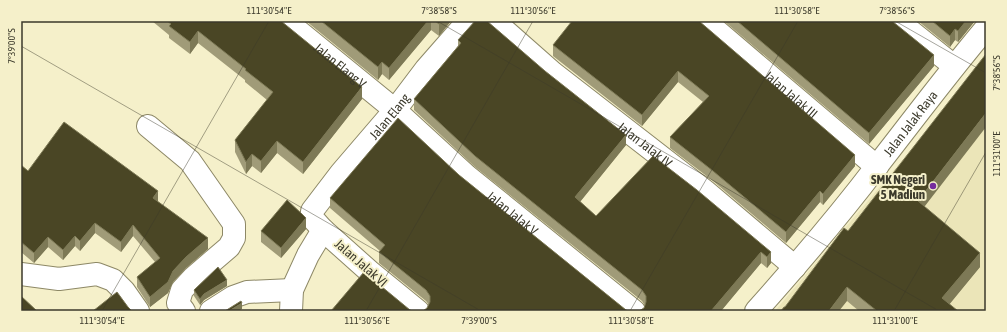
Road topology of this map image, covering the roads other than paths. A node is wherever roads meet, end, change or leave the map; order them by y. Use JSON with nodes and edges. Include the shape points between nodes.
{"nodes":[{"id":1,"x":286,"y":21,"type":"edge"},
{"id":2,"x":468,"y":21,"type":"edge"},
{"id":3,"x":494,"y":21,"type":"edge"},
{"id":4,"x":705,"y":21,"type":"edge"},
{"id":5,"x":898,"y":21,"type":"edge"},
{"id":6,"x":986,"y":28,"type":"edge"},
{"id":7,"x":954,"y":66,"type":"junction"},
{"id":8,"x":395,"y":110,"type":"junction"},
{"id":9,"x":148,"y":126,"type":"dead end"},
{"id":10,"x":876,"y":167,"type":"junction"},
{"id":11,"x":312,"y":211,"type":"joint"},
{"id":12,"x":323,"y":230,"type":"junction"},
{"id":13,"x":795,"y":267,"type":"junction"},
{"id":14,"x":21,"y":274,"type":"edge"},
{"id":15,"x":291,"y":301,"type":"edge"},
{"id":16,"x":138,"y":311,"type":"edge"},
{"id":17,"x":184,"y":311,"type":"edge"},
{"id":18,"x":211,"y":311,"type":"edge"},
{"id":19,"x":418,"y":311,"type":"edge"},
{"id":20,"x":634,"y":311,"type":"edge"},
{"id":21,"x":756,"y":311,"type":"edge"}],
"edges":[{"from":1,"to":8,"type":"street","name":"Jalan Elang V"},
{"from":2,"to":8,"type":"street","name":"Jalan Elang","via":[[426,69]]},
{"from":3,"to":13,"type":"street","name":"Jalan Jalak IV","via":[[553,73],[705,191]]},
{"from":4,"to":10,"type":"street","name":"Jalan Jalak III"},
{"from":5,"to":7,"type":"street"},
{"from":6,"to":7,"type":"street","name":"Jalan Jalak Raya"},
{"from":7,"to":10,"type":"street","name":"Jalan Jalak Raya"},
{"from":8,"to":11,"type":"street","name":"Jalan Elang"},
{"from":8,"to":20,"type":"street","name":"Jalan Jalak V","via":[[467,176]]},
{"from":9,"to":17,"type":"street","via":[[190,161],[234,224],[234,238],[229,247],[182,290],[178,303]]},
{"from":10,"to":13,"type":"street","name":"Jalan Jalak Raya"},
{"from":11,"to":12,"type":"street","name":"Jalan Jalak VI","via":[[314,220]]},
{"from":12,"to":15,"type":"street","via":[[308,255]]},
{"from":12,"to":19,"type":"street","name":"Jalan Jalak VI"},
{"from":13,"to":21,"type":"street","name":"Jalan Jalak Raya"},
{"from":14,"to":16,"type":"street","via":[[59,279],[97,274],[113,280]]},
{"from":15,"to":18,"type":"street","via":[[247,292],[233,297]]}]}
